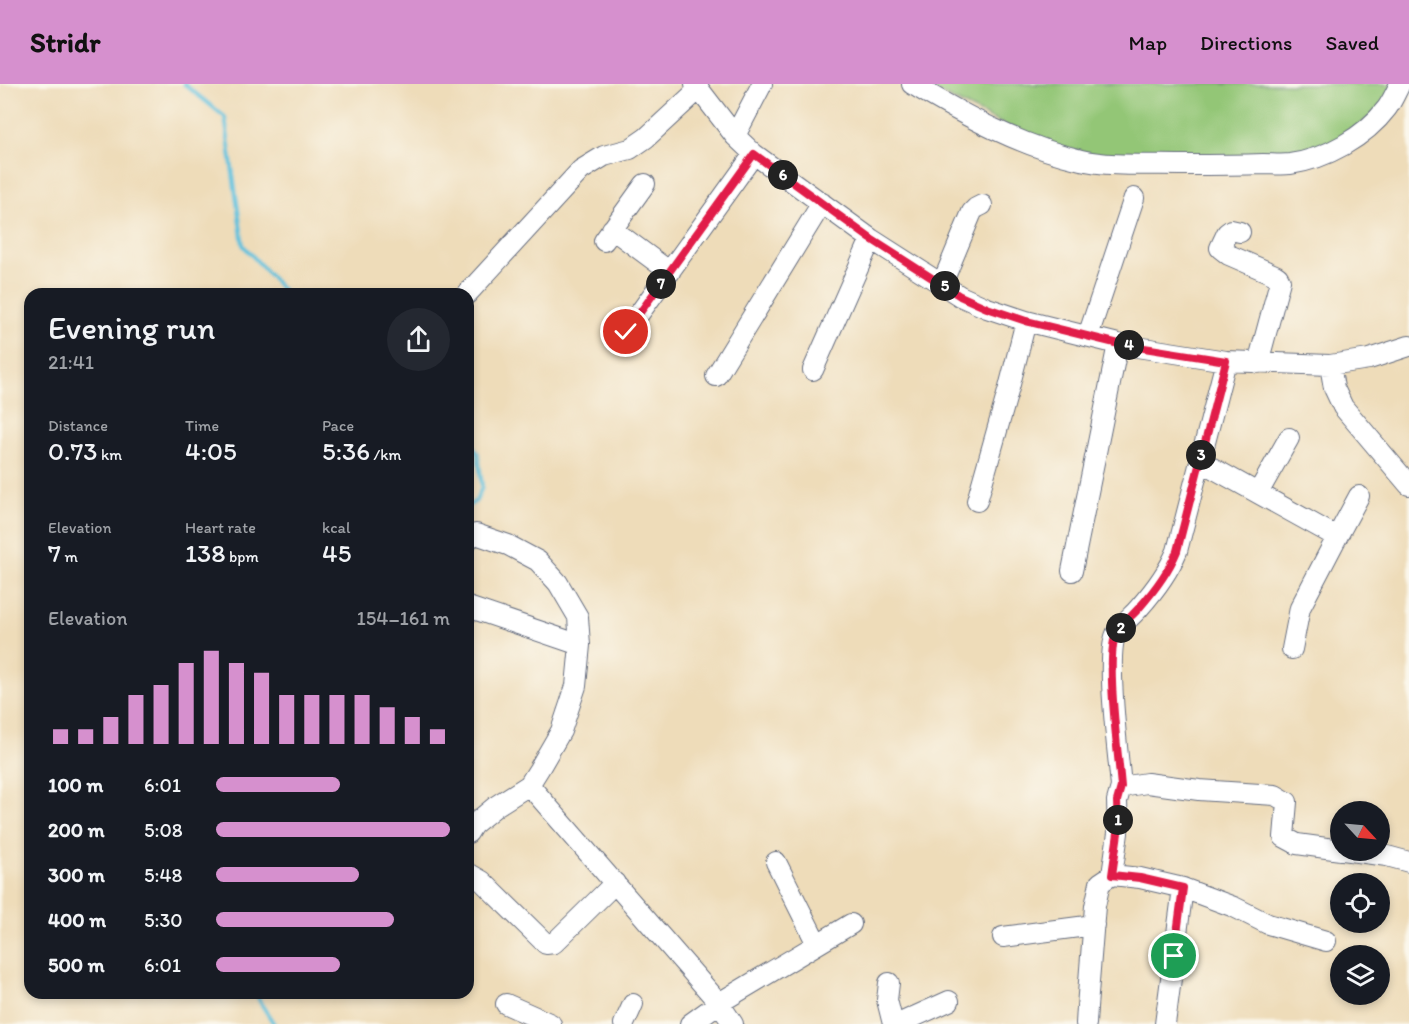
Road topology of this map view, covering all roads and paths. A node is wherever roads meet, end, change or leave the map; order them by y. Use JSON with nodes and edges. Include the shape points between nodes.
{"nodes":[{"id":1,"x":762,"y":84,"type":"edge"},
{"id":2,"x":912,"y":84,"type":"edge"},
{"id":3,"x":1400,"y":84,"type":"edge"},
{"id":4,"x":697,"y":86,"type":"edge"},
{"id":5,"x":735,"y":136,"type":"junction"},
{"id":6,"x":754,"y":154,"type":"junction"},
{"id":7,"x":645,"y":184,"type":"dead end"},
{"id":8,"x":1134,"y":198,"type":"dead end"},
{"id":9,"x":822,"y":203,"type":"junction"},
{"id":10,"x":982,"y":205,"type":"dead end"},
{"id":11,"x":1240,"y":232,"type":"dead end"},
{"id":12,"x":871,"y":239,"type":"junction"},
{"id":13,"x":670,"y":272,"type":"junction"},
{"id":14,"x":942,"y":284,"type":"junction"},
{"id":15,"x":473,"y":288,"type":"edge"},
{"id":16,"x":1026,"y":321,"type":"junction"},
{"id":17,"x":1409,"y":329,"type":"edge"},
{"id":18,"x":626,"y":332,"type":"dead end"},
{"id":19,"x":1088,"y":336,"type":"junction"},
{"id":20,"x":1119,"y":344,"type":"junction"},
{"id":21,"x":1405,"y":348,"type":"edge"},
{"id":22,"x":1226,"y":361,"type":"junction"},
{"id":23,"x":1258,"y":363,"type":"junction"},
{"id":24,"x":1330,"y":365,"type":"junction"},
{"id":25,"x":813,"y":370,"type":"dead end"},
{"id":26,"x":716,"y":376,"type":"dead end"},
{"id":27,"x":1289,"y":438,"type":"dead end"},
{"id":28,"x":1200,"y":461,"type":"junction"},
{"id":29,"x":1409,"y":485,"type":"edge"},
{"id":30,"x":1258,"y":494,"type":"junction"},
{"id":31,"x":1359,"y":496,"type":"dead end"},
{"id":32,"x":977,"y":501,"type":"dead end"},
{"id":33,"x":474,"y":535,"type":"edge"},
{"id":34,"x":1337,"y":537,"type":"junction"},
{"id":35,"x":1072,"y":571,"type":"dead end"},
{"id":36,"x":474,"y":609,"type":"edge"},
{"id":37,"x":580,"y":645,"type":"junction"},
{"id":38,"x":1292,"y":649,"type":"dead end"},
{"id":39,"x":529,"y":785,"type":"junction"},
{"id":40,"x":1121,"y":787,"type":"junction"},
{"id":41,"x":474,"y":824,"type":"edge"},
{"id":42,"x":1330,"y":848,"type":"edge"},
{"id":43,"x":1390,"y":857,"type":"edge"},
{"id":44,"x":776,"y":862,"type":"dead end"},
{"id":45,"x":1409,"y":862,"type":"edge"},
{"id":46,"x":1112,"y":875,"type":"junction"},
{"id":47,"x":474,"y":876,"type":"edge"},
{"id":48,"x":615,"y":883,"type":"junction"},
{"id":49,"x":1183,"y":888,"type":"junction"},
{"id":50,"x":851,"y":924,"type":"dead end"},
{"id":51,"x":1094,"y":925,"type":"junction"},
{"id":52,"x":1003,"y":937,"type":"dead end"},
{"id":53,"x":1326,"y":942,"type":"dead end"},
{"id":54,"x":817,"y":944,"type":"junction"},
{"id":55,"x":889,"y":983,"type":"dead end"},
{"id":56,"x":949,"y":1001,"type":"dead end"},
{"id":57,"x":719,"y":1003,"type":"junction"},
{"id":58,"x":506,"y":1004,"type":"dead end"},
{"id":59,"x":633,"y":1004,"type":"dead end"},
{"id":60,"x":551,"y":1024,"type":"edge"},
{"id":61,"x":624,"y":1024,"type":"edge"},
{"id":62,"x":690,"y":1024,"type":"edge"},
{"id":63,"x":733,"y":1024,"type":"edge"},
{"id":64,"x":893,"y":1024,"type":"edge"},
{"id":65,"x":898,"y":1024,"type":"edge"},
{"id":66,"x":1086,"y":1024,"type":"edge"},
{"id":67,"x":1165,"y":1024,"type":"edge"}],
"edges":[{"from":1,"to":5,"type":"street"},
{"from":2,"to":3,"type":"street","via":[[994,129],[1083,161],[1234,165],[1290,164],[1342,146],[1387,108]]},
{"from":4,"to":5,"type":"street"},
{"from":4,"to":15,"type":"street","via":[[646,138],[581,170]]},
{"from":5,"to":6,"type":"street"},
{"from":6,"to":9,"type":"street"},
{"from":6,"to":13,"type":"street"},
{"from":7,"to":13,"type":"street","via":[[608,235]]},
{"from":8,"to":19,"type":"street"},
{"from":9,"to":12,"type":"street"},
{"from":9,"to":26,"type":"street"},
{"from":10,"to":14,"type":"street","via":[[972,213]]},
{"from":11,"to":23,"type":"street","via":[[1227,233],[1220,248],[1275,275],[1280,282]]},
{"from":12,"to":14,"type":"street"},
{"from":12,"to":25,"type":"street"},
{"from":13,"to":18,"type":"street"},
{"from":14,"to":16,"type":"street","via":[[987,308]]},
{"from":16,"to":19,"type":"street"},
{"from":16,"to":32,"type":"street"},
{"from":17,"to":21,"type":"street"},
{"from":19,"to":20,"type":"street"},
{"from":20,"to":22,"type":"street"},
{"from":20,"to":35,"type":"street"},
{"from":21,"to":24,"type":"street"},
{"from":22,"to":23,"type":"street"},
{"from":22,"to":28,"type":"street"},
{"from":23,"to":24,"type":"street"},
{"from":24,"to":29,"type":"street","via":[[1343,407]]},
{"from":27,"to":30,"type":"street"},
{"from":28,"to":30,"type":"street"},
{"from":28,"to":40,"type":"street","via":[[1171,564],[1154,591],[1116,633],[1112,681]]},
{"from":30,"to":34,"type":"street"},
{"from":31,"to":34,"type":"street"},
{"from":33,"to":37,"type":"street","via":[[508,545],[538,561],[558,583],[578,617]]},
{"from":34,"to":38,"type":"street","via":[[1300,608]]},
{"from":36,"to":37,"type":"street"},
{"from":37,"to":39,"type":"street","via":[[576,686],[561,731]]},
{"from":39,"to":41,"type":"street"},
{"from":39,"to":48,"type":"street"},
{"from":40,"to":42,"type":"street","via":[[1147,783],[1275,795],[1287,802],[1284,837],[1297,844]]},
{"from":40,"to":46,"type":"street"},
{"from":43,"to":45,"type":"street"},
{"from":44,"to":54,"type":"street"},
{"from":46,"to":49,"type":"street"},
{"from":46,"to":51,"type":"street","via":[[1100,883]]},
{"from":47,"to":48,"type":"street","via":[[546,944],[554,943]]},
{"from":48,"to":57,"type":"street"},
{"from":49,"to":53,"type":"street","via":[[1234,906],[1268,924]]},
{"from":49,"to":67,"type":"street"},
{"from":50,"to":54,"type":"street"},
{"from":51,"to":52,"type":"street"},
{"from":51,"to":66,"type":"street"},
{"from":54,"to":57,"type":"street"},
{"from":55,"to":64,"type":"street","via":[[886,1000]]},
{"from":56,"to":65,"type":"street"},
{"from":57,"to":62,"type":"street"},
{"from":57,"to":63,"type":"street"},
{"from":58,"to":60,"type":"street"},
{"from":59,"to":61,"type":"street"}]}
